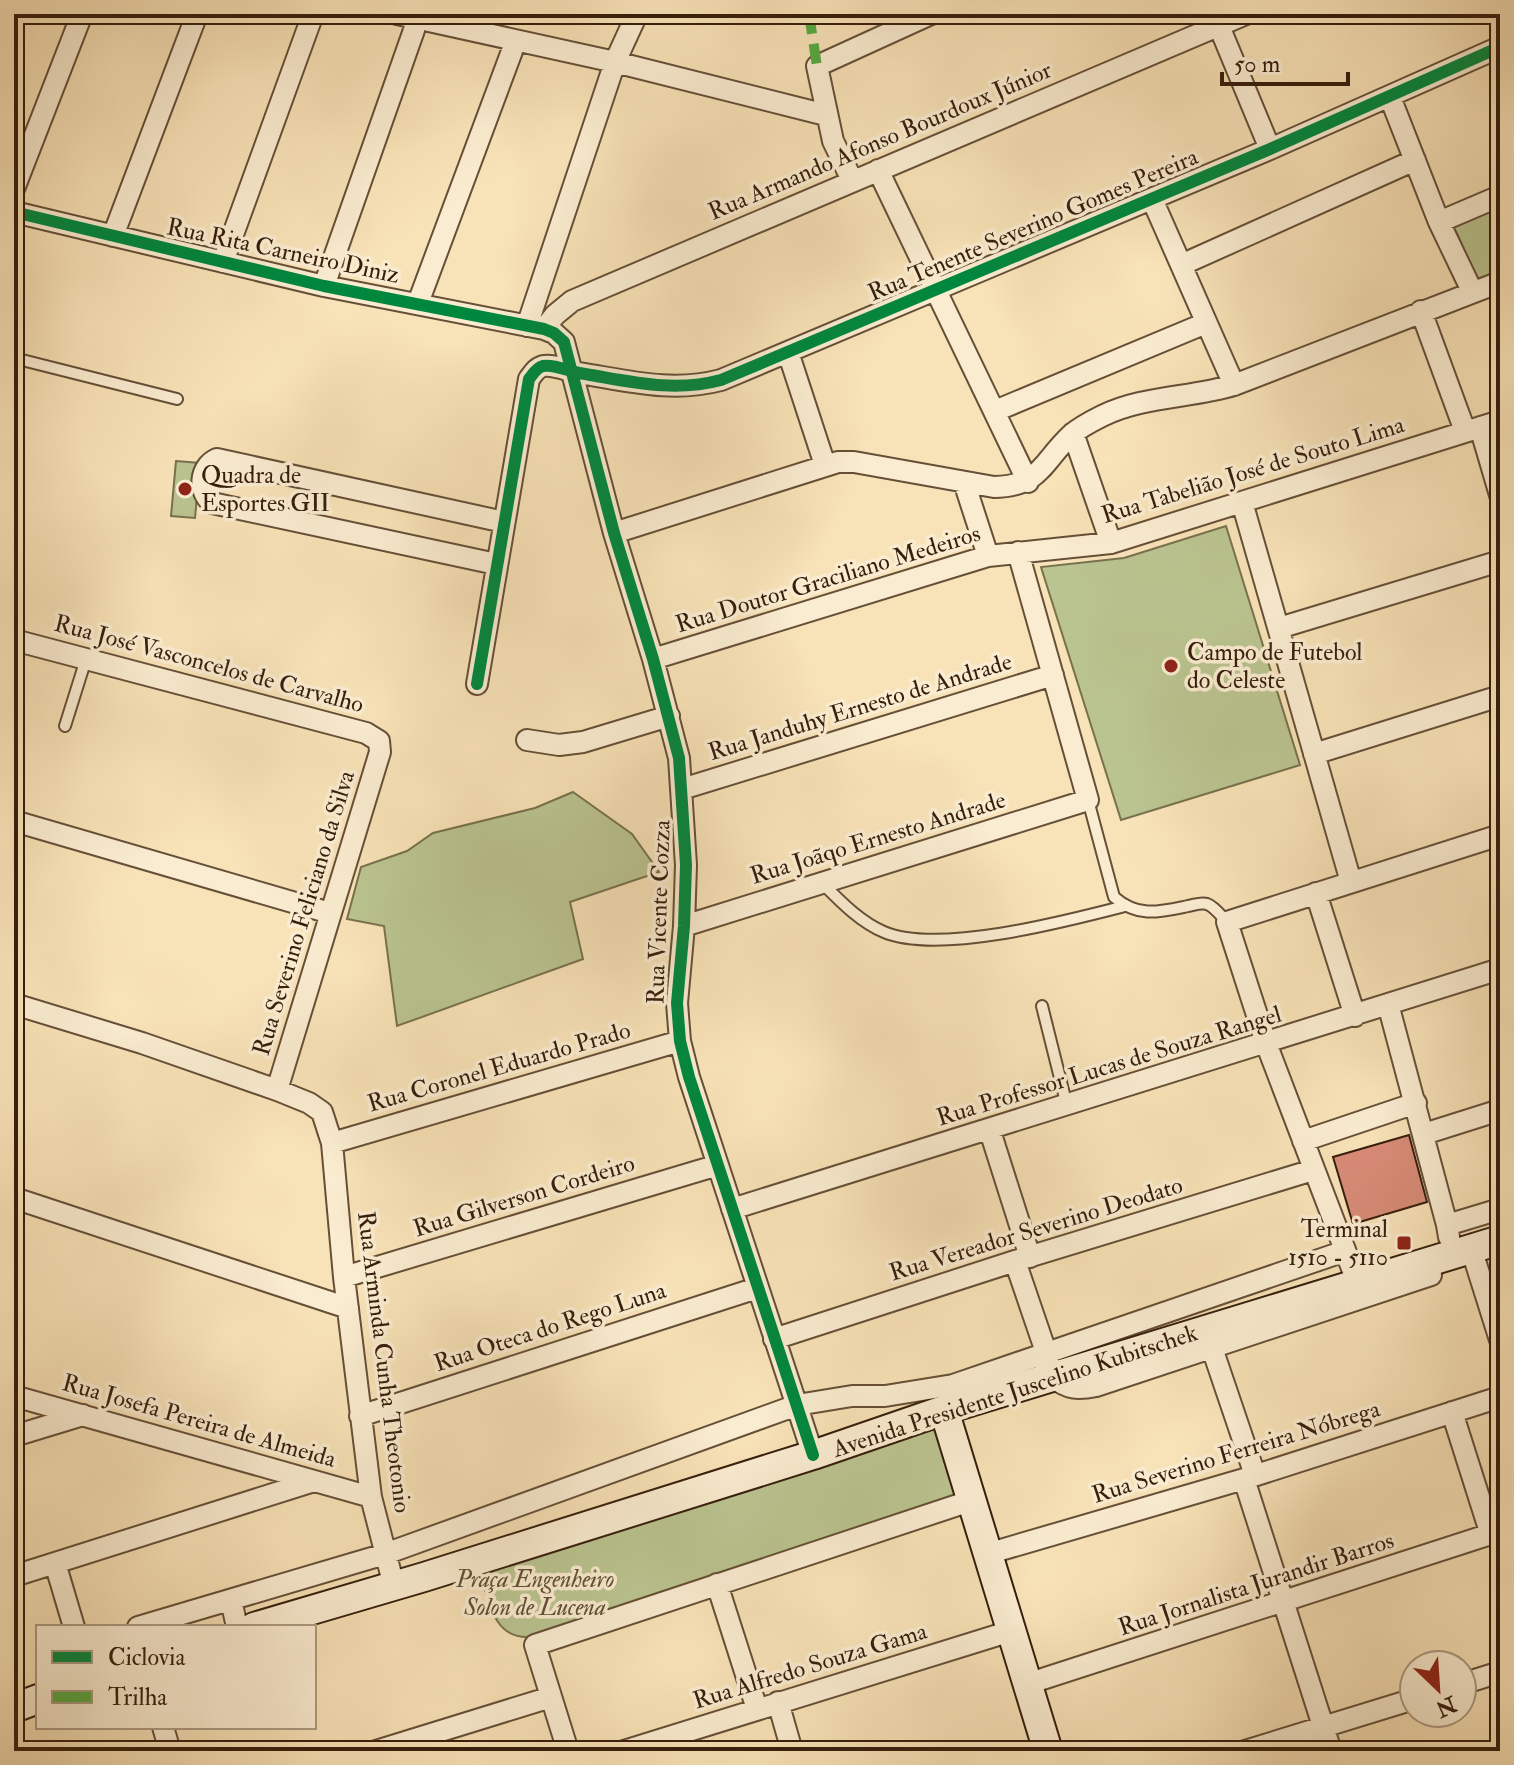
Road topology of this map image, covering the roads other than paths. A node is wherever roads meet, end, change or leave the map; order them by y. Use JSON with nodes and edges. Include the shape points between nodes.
{"nodes":[{"id":1,"x":82,"y":14,"type":"edge"},
{"id":2,"x":197,"y":14,"type":"edge"},
{"id":3,"x":313,"y":14,"type":"edge"},
{"id":4,"x":397,"y":14,"type":"edge"},
{"id":5,"x":490,"y":14,"type":"edge"},
{"id":6,"x":637,"y":14,"type":"edge"},
{"id":7,"x":931,"y":14,"type":"edge"},
{"id":8,"x":1246,"y":14,"type":"edge"},
{"id":9,"x":1217,"y":20,"type":"edge"},
{"id":10,"x":414,"y":30,"type":"dead end"},
{"id":11,"x":481,"y":34,"type":"junction"},
{"id":12,"x":1500,"y":47,"type":"edge"},
{"id":13,"x":512,"y":51,"type":"dead end"},
{"id":14,"x":615,"y":62,"type":"junction"},
{"id":15,"x":1390,"y":97,"type":"junction"},
{"id":16,"x":826,"y":115,"type":"junction"},
{"id":17,"x":1270,"y":149,"type":"junction"},
{"id":18,"x":1415,"y":160,"type":"junction"},
{"id":19,"x":878,"y":170,"type":"junction"},
{"id":20,"x":852,"y":180,"type":"junction"},
{"id":21,"x":14,"y":189,"type":"edge"},
{"id":22,"x":1500,"y":196,"type":"edge"},
{"id":23,"x":1152,"y":199,"type":"junction"},
{"id":24,"x":14,"y":212,"type":"edge"},
{"id":25,"x":1439,"y":222,"type":"junction"},
{"id":26,"x":113,"y":236,"type":"junction"},
{"id":27,"x":223,"y":262,"type":"junction"},
{"id":28,"x":1181,"y":265,"type":"junction"},
{"id":29,"x":1500,"y":282,"type":"edge"},
{"id":30,"x":324,"y":286,"type":"junction"},
{"id":31,"x":936,"y":289,"type":"junction"},
{"id":32,"x":1472,"y":291,"type":"junction"},
{"id":33,"x":418,"y":303,"type":"junction"},
{"id":34,"x":1421,"y":311,"type":"junction"},
{"id":35,"x":1206,"y":323,"type":"junction"},
{"id":36,"x":535,"y":328,"type":"junction"},
{"id":37,"x":788,"y":352,"type":"junction"},
{"id":38,"x":14,"y":358,"type":"edge"},
{"id":39,"x":571,"y":372,"type":"junction"},
{"id":40,"x":1234,"y":385,"type":"junction"},
{"id":41,"x":177,"y":399,"type":"dead end"},
{"id":42,"x":995,"y":411,"type":"junction"},
{"id":43,"x":1482,"y":426,"type":"edge"},
{"id":44,"x":1073,"y":433,"type":"junction"},
{"id":45,"x":825,"y":465,"type":"junction"},
{"id":46,"x":964,"y":482,"type":"junction"},
{"id":47,"x":1028,"y":482,"type":"junction"},
{"id":48,"x":1500,"y":495,"type":"edge"},
{"id":49,"x":1242,"y":502,"type":"junction"},
{"id":50,"x":504,"y":522,"type":"junction"},
{"id":51,"x":614,"y":533,"type":"junction"},
{"id":52,"x":1111,"y":543,"type":"junction"},
{"id":53,"x":1018,"y":552,"type":"junction"},
{"id":54,"x":988,"y":556,"type":"junction"},
{"id":55,"x":1500,"y":561,"type":"edge"},
{"id":56,"x":496,"y":564,"type":"junction"},
{"id":57,"x":1279,"y":628,"type":"junction"},
{"id":58,"x":14,"y":640,"type":"edge"},
{"id":59,"x":86,"y":659,"type":"junction"},
{"id":60,"x":653,"y":659,"type":"junction"},
{"id":61,"x":1053,"y":675,"type":"junction"},
{"id":62,"x":477,"y":684,"type":"dead end"},
{"id":63,"x":1500,"y":696,"type":"edge"},
{"id":64,"x":669,"y":716,"type":"junction"},
{"id":65,"x":65,"y":726,"type":"dead end"},
{"id":66,"x":527,"y":740,"type":"dead end"},
{"id":67,"x":380,"y":752,"type":"joint"},
{"id":68,"x":1314,"y":754,"type":"junction"},
{"id":69,"x":682,"y":789,"type":"junction"},
{"id":70,"x":1088,"y":800,"type":"junction"},
{"id":71,"x":14,"y":821,"type":"edge"},
{"id":72,"x":1500,"y":835,"type":"edge"},
{"id":73,"x":1351,"y":882,"type":"junction"},
{"id":74,"x":822,"y":883,"type":"junction"},
{"id":75,"x":1316,"y":893,"type":"junction"},
{"id":76,"x":1125,"y":906,"type":"junction"},
{"id":77,"x":330,"y":913,"type":"junction"},
{"id":78,"x":1227,"y":922,"type":"junction"},
{"id":79,"x":684,"y":926,"type":"junction"},
{"id":80,"x":1500,"y":969,"type":"edge"},
{"id":81,"x":14,"y":1004,"type":"edge"},
{"id":82,"x":1388,"y":1004,"type":"junction"},
{"id":83,"x":1042,"y":1006,"type":"dead end"},
{"id":84,"x":1355,"y":1016,"type":"junction"},
{"id":85,"x":680,"y":1041,"type":"junction"},
{"id":86,"x":1266,"y":1043,"type":"junction"},
{"id":87,"x":277,"y":1090,"type":"junction"},
{"id":88,"x":1416,"y":1103,"type":"junction"},
{"id":89,"x":1067,"y":1106,"type":"junction"},
{"id":90,"x":1500,"y":1110,"type":"edge"},
{"id":91,"x":990,"y":1131,"type":"junction"},
{"id":92,"x":1424,"y":1134,"type":"junction"},
{"id":93,"x":1303,"y":1141,"type":"junction"},
{"id":94,"x":332,"y":1143,"type":"junction"},
{"id":95,"x":718,"y":1165,"type":"junction"},
{"id":96,"x":1313,"y":1170,"type":"junction"},
{"id":97,"x":14,"y":1198,"type":"edge"},
{"id":98,"x":732,"y":1209,"type":"junction"},
{"id":99,"x":1500,"y":1209,"type":"edge"},
{"id":100,"x":1447,"y":1225,"type":"junction"},
{"id":101,"x":1500,"y":1240,"type":"edge"},
{"id":102,"x":1345,"y":1251,"type":"junction"},
{"id":103,"x":1467,"y":1254,"type":"junction"},
{"id":104,"x":1500,"y":1254,"type":"edge"},
{"id":105,"x":1022,"y":1259,"type":"junction"},
{"id":106,"x":1294,"y":1269,"type":"junction"},
{"id":107,"x":344,"y":1277,"type":"junction"},
{"id":108,"x":1358,"y":1284,"type":"junction"},
{"id":109,"x":757,"y":1288,"type":"junction"},
{"id":110,"x":1210,"y":1297,"type":"junction"},
{"id":111,"x":1309,"y":1306,"type":"junction"},
{"id":112,"x":348,"y":1308,"type":"junction"},
{"id":113,"x":1215,"y":1338,"type":"junction"},
{"id":114,"x":774,"y":1339,"type":"junction"},
{"id":115,"x":1500,"y":1340,"type":"edge"},
{"id":116,"x":1049,"y":1365,"type":"junction"},
{"id":117,"x":14,"y":1396,"type":"edge"},
{"id":118,"x":1500,"y":1397,"type":"edge"},
{"id":119,"x":797,"y":1405,"type":"junction"},
{"id":120,"x":944,"y":1410,"type":"junction"},
{"id":121,"x":1452,"y":1412,"type":"junction"},
{"id":122,"x":83,"y":1415,"type":"junction"},
{"id":123,"x":360,"y":1416,"type":"junction"},
{"id":124,"x":14,"y":1436,"type":"edge"},
{"id":125,"x":813,"y":1455,"type":"junction"},
{"id":126,"x":1250,"y":1477,"type":"junction"},
{"id":127,"x":314,"y":1481,"type":"junction"},
{"id":128,"x":371,"y":1497,"type":"junction"},
{"id":129,"x":970,"y":1501,"type":"junction"},
{"id":130,"x":1496,"y":1533,"type":"edge"},
{"id":131,"x":385,"y":1554,"type":"junction"},
{"id":132,"x":987,"y":1554,"type":"junction"},
{"id":133,"x":55,"y":1563,"type":"junction"},
{"id":134,"x":14,"y":1576,"type":"edge"},
{"id":135,"x":717,"y":1584,"type":"junction"},
{"id":136,"x":394,"y":1586,"type":"junction"},
{"id":137,"x":231,"y":1600,"type":"junction"},
{"id":138,"x":1284,"y":1603,"type":"junction"},
{"id":139,"x":73,"y":1625,"type":"edge"},
{"id":140,"x":145,"y":1625,"type":"edge"},
{"id":141,"x":237,"y":1625,"type":"edge"},
{"id":142,"x":261,"y":1625,"type":"edge"},
{"id":143,"x":1011,"y":1631,"type":"junction"},
{"id":144,"x":1500,"y":1672,"type":"edge"},
{"id":145,"x":1478,"y":1679,"type":"edge"},
{"id":146,"x":1027,"y":1684,"type":"junction"},
{"id":147,"x":551,"y":1697,"type":"junction"},
{"id":148,"x":778,"y":1702,"type":"junction"},
{"id":149,"x":1398,"y":1704,"type":"edge"},
{"id":150,"x":757,"y":1709,"type":"junction"},
{"id":151,"x":1322,"y":1727,"type":"junction"},
{"id":152,"x":164,"y":1729,"type":"edge"},
{"id":153,"x":170,"y":1751,"type":"edge"},
{"id":154,"x":376,"y":1751,"type":"edge"},
{"id":155,"x":568,"y":1751,"type":"edge"},
{"id":156,"x":624,"y":1751,"type":"edge"},
{"id":157,"x":792,"y":1751,"type":"edge"},
{"id":158,"x":1048,"y":1751,"type":"edge"},
{"id":159,"x":1245,"y":1751,"type":"edge"},
{"id":160,"x":1331,"y":1751,"type":"edge"}],
"edges":[{"from":1,"to":21,"type":"street"},
{"from":2,"to":26,"type":"street"},
{"from":3,"to":27,"type":"street","name":"Rua Rita Carneiro Diniz"},
{"from":4,"to":11,"type":"street"},
{"from":5,"to":11,"type":"street"},
{"from":6,"to":14,"type":"street"},
{"from":7,"to":16,"type":"street","via":[[817,66]]},
{"from":8,"to":9,"type":"street","name":"Rua Armando Afonso Bourdoux Júnior"},
{"from":9,"to":17,"type":"street"},
{"from":9,"to":19,"type":"street","name":"Rua Armando Afonso Bourdoux Júnior"},
{"from":10,"to":30,"type":"street","name":"Rua Rita Carneiro Diniz"},
{"from":11,"to":14,"type":"street"},
{"from":12,"to":15,"type":"street","name":"Rua Tenente Severino Gomes Pereira"},
{"from":13,"to":33,"type":"street","name":"Rua Rita Carneiro Diniz"},
{"from":14,"to":16,"type":"street"},
{"from":14,"to":36,"type":"street"},
{"from":15,"to":17,"type":"street","name":"Rua Tenente Severino Gomes Pereira"},
{"from":15,"to":18,"type":"street"},
{"from":16,"to":20,"type":"street"},
{"from":17,"to":23,"type":"street","name":"Rua Tenente Severino Gomes Pereira"},
{"from":18,"to":25,"type":"street"},
{"from":18,"to":28,"type":"street"},
{"from":19,"to":20,"type":"street","name":"Rua Armando Afonso Bourdoux Júnior"},
{"from":19,"to":31,"type":"street"},
{"from":20,"to":36,"type":"street","name":"Rua Armando Afonso Bourdoux Júnior","via":[[572,301]]},
{"from":22,"to":25,"type":"street"},
{"from":23,"to":28,"type":"street"},
{"from":23,"to":31,"type":"street","name":"Rua Tenente Severino Gomes Pereira"},
{"from":24,"to":26,"type":"street","name":"Rua Rita Carneiro Diniz"},
{"from":25,"to":32,"type":"street"},
{"from":26,"to":27,"type":"street","name":"Rua Rita Carneiro Diniz"},
{"from":27,"to":30,"type":"street","name":"Rua Rita Carneiro Diniz"},
{"from":28,"to":35,"type":"street"},
{"from":29,"to":32,"type":"street"},
{"from":30,"to":33,"type":"street","name":"Rua Rita Carneiro Diniz"},
{"from":31,"to":37,"type":"street","name":"Rua Tenente Severino Gomes Pereira"},
{"from":31,"to":42,"type":"street"},
{"from":32,"to":34,"type":"street"},
{"from":33,"to":36,"type":"street","name":"Rua Rita Carneiro Diniz"},
{"from":34,"to":40,"type":"street"},
{"from":34,"to":43,"type":"street"},
{"from":35,"to":40,"type":"street"},
{"from":35,"to":42,"type":"street"},
{"from":36,"to":39,"type":"street","name":"Rua Vicente Cozza","via":[[564,342]]},
{"from":37,"to":39,"type":"street","name":"Rua Tenente Severino Gomes Pereira","via":[[698,386],[674,388]]},
{"from":37,"to":45,"type":"street"},
{"from":38,"to":41,"type":"lane"},
{"from":39,"to":50,"type":"street","name":"Rua Tenente Severino Gomes Pereira","via":[[543,366],[529,379]]},
{"from":39,"to":51,"type":"street","name":"Rua Vicente Cozza"},
{"from":40,"to":44,"type":"street","via":[[1131,406]]},
{"from":42,"to":47,"type":"street"},
{"from":43,"to":48,"type":"street"},
{"from":43,"to":49,"type":"street","name":"Rua Tabelião José de Souto Lima"},
{"from":44,"to":47,"type":"street"},
{"from":44,"to":52,"type":"street"},
{"from":45,"to":46,"type":"street","name":"Rua Doutor Graciliano Medeiros","via":[[854,462]]},
{"from":45,"to":51,"type":"street","name":"Rua Doutor Graciliano Medeiros"},
{"from":46,"to":47,"type":"street","name":"Rua Doutor Graciliano Medeiros","via":[[994,487]]},
{"from":46,"to":54,"type":"street"},
{"from":49,"to":52,"type":"street","name":"Rua Tabelião José de Souto Lima"},
{"from":49,"to":57,"type":"street"},
{"from":50,"to":56,"type":"street"},
{"from":50,"to":56,"type":"street","via":[[217,459],[204,472],[202,490],[212,503]]},
{"from":51,"to":60,"type":"street","name":"Rua Vicente Cozza"},
{"from":52,"to":53,"type":"street","name":"Rua Tabelião José de Souto Lima"},
{"from":53,"to":54,"type":"street","name":"Rua Doutor Graciliano Medeiros"},
{"from":53,"to":61,"type":"street"},
{"from":54,"to":60,"type":"street","name":"Rua Doutor Graciliano Medeiros"},
{"from":55,"to":57,"type":"street"},
{"from":56,"to":62,"type":"street"},
{"from":57,"to":68,"type":"street"},
{"from":58,"to":59,"type":"street","name":"Rua José Vasconcelos de Carvalho"},
{"from":59,"to":65,"type":"lane"},
{"from":59,"to":67,"type":"street","name":"Rua José Vasconcelos de Carvalho","via":[[366,733],[379,741]]},
{"from":60,"to":64,"type":"street","name":"Rua Vicente Cozza"},
{"from":61,"to":69,"type":"street","name":"Rua Janduhy Ernesto de Andrade"},
{"from":61,"to":70,"type":"street"},
{"from":63,"to":68,"type":"street"},
{"from":64,"to":66,"type":"street","via":[[583,742]]},
{"from":64,"to":69,"type":"street","name":"Rua Vicente Cozza"},
{"from":67,"to":77,"type":"street","name":"Rua Severino Feliciano da Silva"},
{"from":68,"to":73,"type":"street"},
{"from":69,"to":79,"type":"street","name":"Rua Vicente Cozza"},
{"from":70,"to":74,"type":"street","name":"Rua Joãqo Ernesto Andrade"},
{"from":70,"to":76,"type":"lane","via":[[1114,897]]},
{"from":71,"to":77,"type":"street"},
{"from":72,"to":73,"type":"street"},
{"from":73,"to":75,"type":"street"},
{"from":74,"to":76,"type":"lane","via":[[862,919],[913,940],[1037,927]]},
{"from":74,"to":79,"type":"street","name":"Rua Joãqo Ernesto Andrade"},
{"from":75,"to":78,"type":"street"},
{"from":75,"to":84,"type":"street"},
{"from":76,"to":78,"type":"lane","via":[[1152,913],[1209,905]]},
{"from":77,"to":87,"type":"street","name":"Rua Severino Feliciano da Silva"},
{"from":78,"to":86,"type":"street"},
{"from":79,"to":85,"type":"street","name":"Rua Vicente Cozza","via":[[677,1003]]},
{"from":80,"to":82,"type":"street","name":"Rua Professor Lucas de Souza Rangel"},
{"from":81,"to":87,"type":"street","name":"Rua Arminda Cunha Theotonio"},
{"from":82,"to":84,"type":"street","name":"Rua Professor Lucas de Souza Rangel"},
{"from":82,"to":88,"type":"street"},
{"from":83,"to":89,"type":"lane"},
{"from":84,"to":86,"type":"street","name":"Rua Professor Lucas de Souza Rangel"},
{"from":85,"to":94,"type":"street","name":"Rua Coronel Eduardo Prado"},
{"from":85,"to":95,"type":"street","name":"Rua Vicente Cozza"},
{"from":86,"to":89,"type":"street","name":"Rua Professor Lucas de Souza Rangel"},
{"from":86,"to":93,"type":"street"},
{"from":87,"to":94,"type":"street","name":"Rua Arminda Cunha Theotonio","via":[[322,1112]]},
{"from":88,"to":92,"type":"street"},
{"from":88,"to":93,"type":"street"},
{"from":89,"to":91,"type":"street","name":"Rua Professor Lucas de Souza Rangel"},
{"from":90,"to":92,"type":"street"},
{"from":91,"to":98,"type":"street","name":"Rua Professor Lucas de Souza Rangel"},
{"from":91,"to":105,"type":"street"},
{"from":92,"to":100,"type":"street"},
{"from":93,"to":96,"type":"street"},
{"from":94,"to":107,"type":"street","name":"Rua Arminda Cunha Theotonio"},
{"from":95,"to":98,"type":"street","name":"Rua Vicente Cozza"},
{"from":95,"to":107,"type":"street","name":"Rua Gilverson Cordeiro"},
{"from":96,"to":102,"type":"street"},
{"from":96,"to":105,"type":"street","name":"Rua Vereador Severino Deodato"},
{"from":97,"to":112,"type":"street"},
{"from":98,"to":109,"type":"street","name":"Rua Vicente Cozza"},
{"from":99,"to":100,"type":"street"},
{"from":100,"to":103,"type":"street"},
{"from":101,"to":103,"type":"main road","name":"Avenida Presidente Juscelino Kubitschek"},
{"from":102,"to":106,"type":"street"},
{"from":102,"to":108,"type":"street"},
{"from":103,"to":104,"type":"street"},
{"from":103,"to":108,"type":"main road","name":"Avenida Presidente Juscelino Kubitschek"},
{"from":103,"to":111,"type":"street"},
{"from":103,"to":115,"type":"street"},
{"from":105,"to":114,"type":"street","name":"Rua Vereador Severino Deodato"},
{"from":105,"to":116,"type":"street"},
{"from":106,"to":110,"type":"street"},
{"from":106,"to":111,"type":"street"},
{"from":107,"to":112,"type":"street","name":"Rua Arminda Cunha Theotonio"},
{"from":108,"to":111,"type":"main road","name":"Avenida Presidente Juscelino Kubitschek"},
{"from":109,"to":114,"type":"street","name":"Rua Vicente Cozza"},
{"from":109,"to":123,"type":"street","name":"Rua Oteca do Rego Luna"},
{"from":110,"to":113,"type":"street"},
{"from":110,"to":116,"type":"street"},
{"from":111,"to":113,"type":"main road","name":"Avenida Presidente Juscelino Kubitschek"},
{"from":112,"to":123,"type":"street","name":"Rua Arminda Cunha Theotonio"},
{"from":113,"to":116,"type":"main road","name":"Avenida Presidente Juscelino Kubitschek","via":[[1179,1349]]},
{"from":113,"to":126,"type":"street"},
{"from":114,"to":119,"type":"street","name":"Rua Vicente Cozza"},
{"from":116,"to":119,"type":"street","via":[[885,1396]]},
{"from":116,"to":120,"type":"main road","name":"Avenida Presidente Juscelino Kubitschek"},
{"from":117,"to":122,"type":"street","name":"Rua Josefa Pereira de Almeida"},
{"from":118,"to":121,"type":"street","name":"Rua Severino Ferreira Nóbrega"},
{"from":119,"to":125,"type":"street","name":"Rua Vicente Cozza"},
{"from":119,"to":131,"type":"street"},
{"from":120,"to":125,"type":"main road","name":"Avenida Presidente Juscelino Kubitschek"},
{"from":120,"to":129,"type":"main road"},
{"from":121,"to":126,"type":"street","name":"Rua Severino Ferreira Nóbrega"},
{"from":121,"to":130,"type":"street"},
{"from":122,"to":124,"type":"street"},
{"from":122,"to":127,"type":"street","name":"Rua Josefa Pereira de Almeida"},
{"from":123,"to":128,"type":"street","name":"Rua Arminda Cunha Theotonio"},
{"from":125,"to":136,"type":"main road","name":"Avenida Presidente Juscelino Kubitschek"},
{"from":126,"to":132,"type":"street","name":"Rua Severino Ferreira Nóbrega"},
{"from":126,"to":138,"type":"street"},
{"from":127,"to":128,"type":"street","name":"Rua Josefa Pereira de Almeida"},
{"from":127,"to":133,"type":"street"},
{"from":128,"to":131,"type":"street","name":"Rua Arminda Cunha Theotonio"},
{"from":129,"to":132,"type":"main road"},
{"from":129,"to":135,"type":"street"},
{"from":130,"to":138,"type":"street","name":"Rua Jornalista Jurandir Barros"},
{"from":131,"to":136,"type":"street","name":"Rua Arminda Cunha Theotonio"},
{"from":131,"to":137,"type":"street"},
{"from":132,"to":143,"type":"main road"},
{"from":133,"to":134,"type":"street"},
{"from":133,"to":139,"type":"street"},
{"from":135,"to":147,"type":"street","via":[[535,1645]]},
{"from":135,"to":150,"type":"street"},
{"from":136,"to":142,"type":"main road","name":"Avenida Presidente Juscelino Kubitschek"},
{"from":137,"to":140,"type":"street"},
{"from":137,"to":141,"type":"street"},
{"from":138,"to":146,"type":"street","name":"Rua Jornalista Jurandir Barros"},
{"from":138,"to":151,"type":"street"},
{"from":143,"to":146,"type":"main road"},
{"from":143,"to":148,"type":"street","name":"Rua Alfredo Souza Gama"},
{"from":144,"to":145,"type":"street"},
{"from":146,"to":158,"type":"main road"},
{"from":147,"to":154,"type":"street"},
{"from":147,"to":155,"type":"street"},
{"from":148,"to":150,"type":"street","name":"Rua Alfredo Souza Gama"},
{"from":148,"to":157,"type":"street"},
{"from":149,"to":151,"type":"street"},
{"from":150,"to":156,"type":"street","name":"Rua Alfredo Souza Gama"},
{"from":151,"to":159,"type":"street"},
{"from":151,"to":160,"type":"street"},
{"from":152,"to":153,"type":"street"}]}
